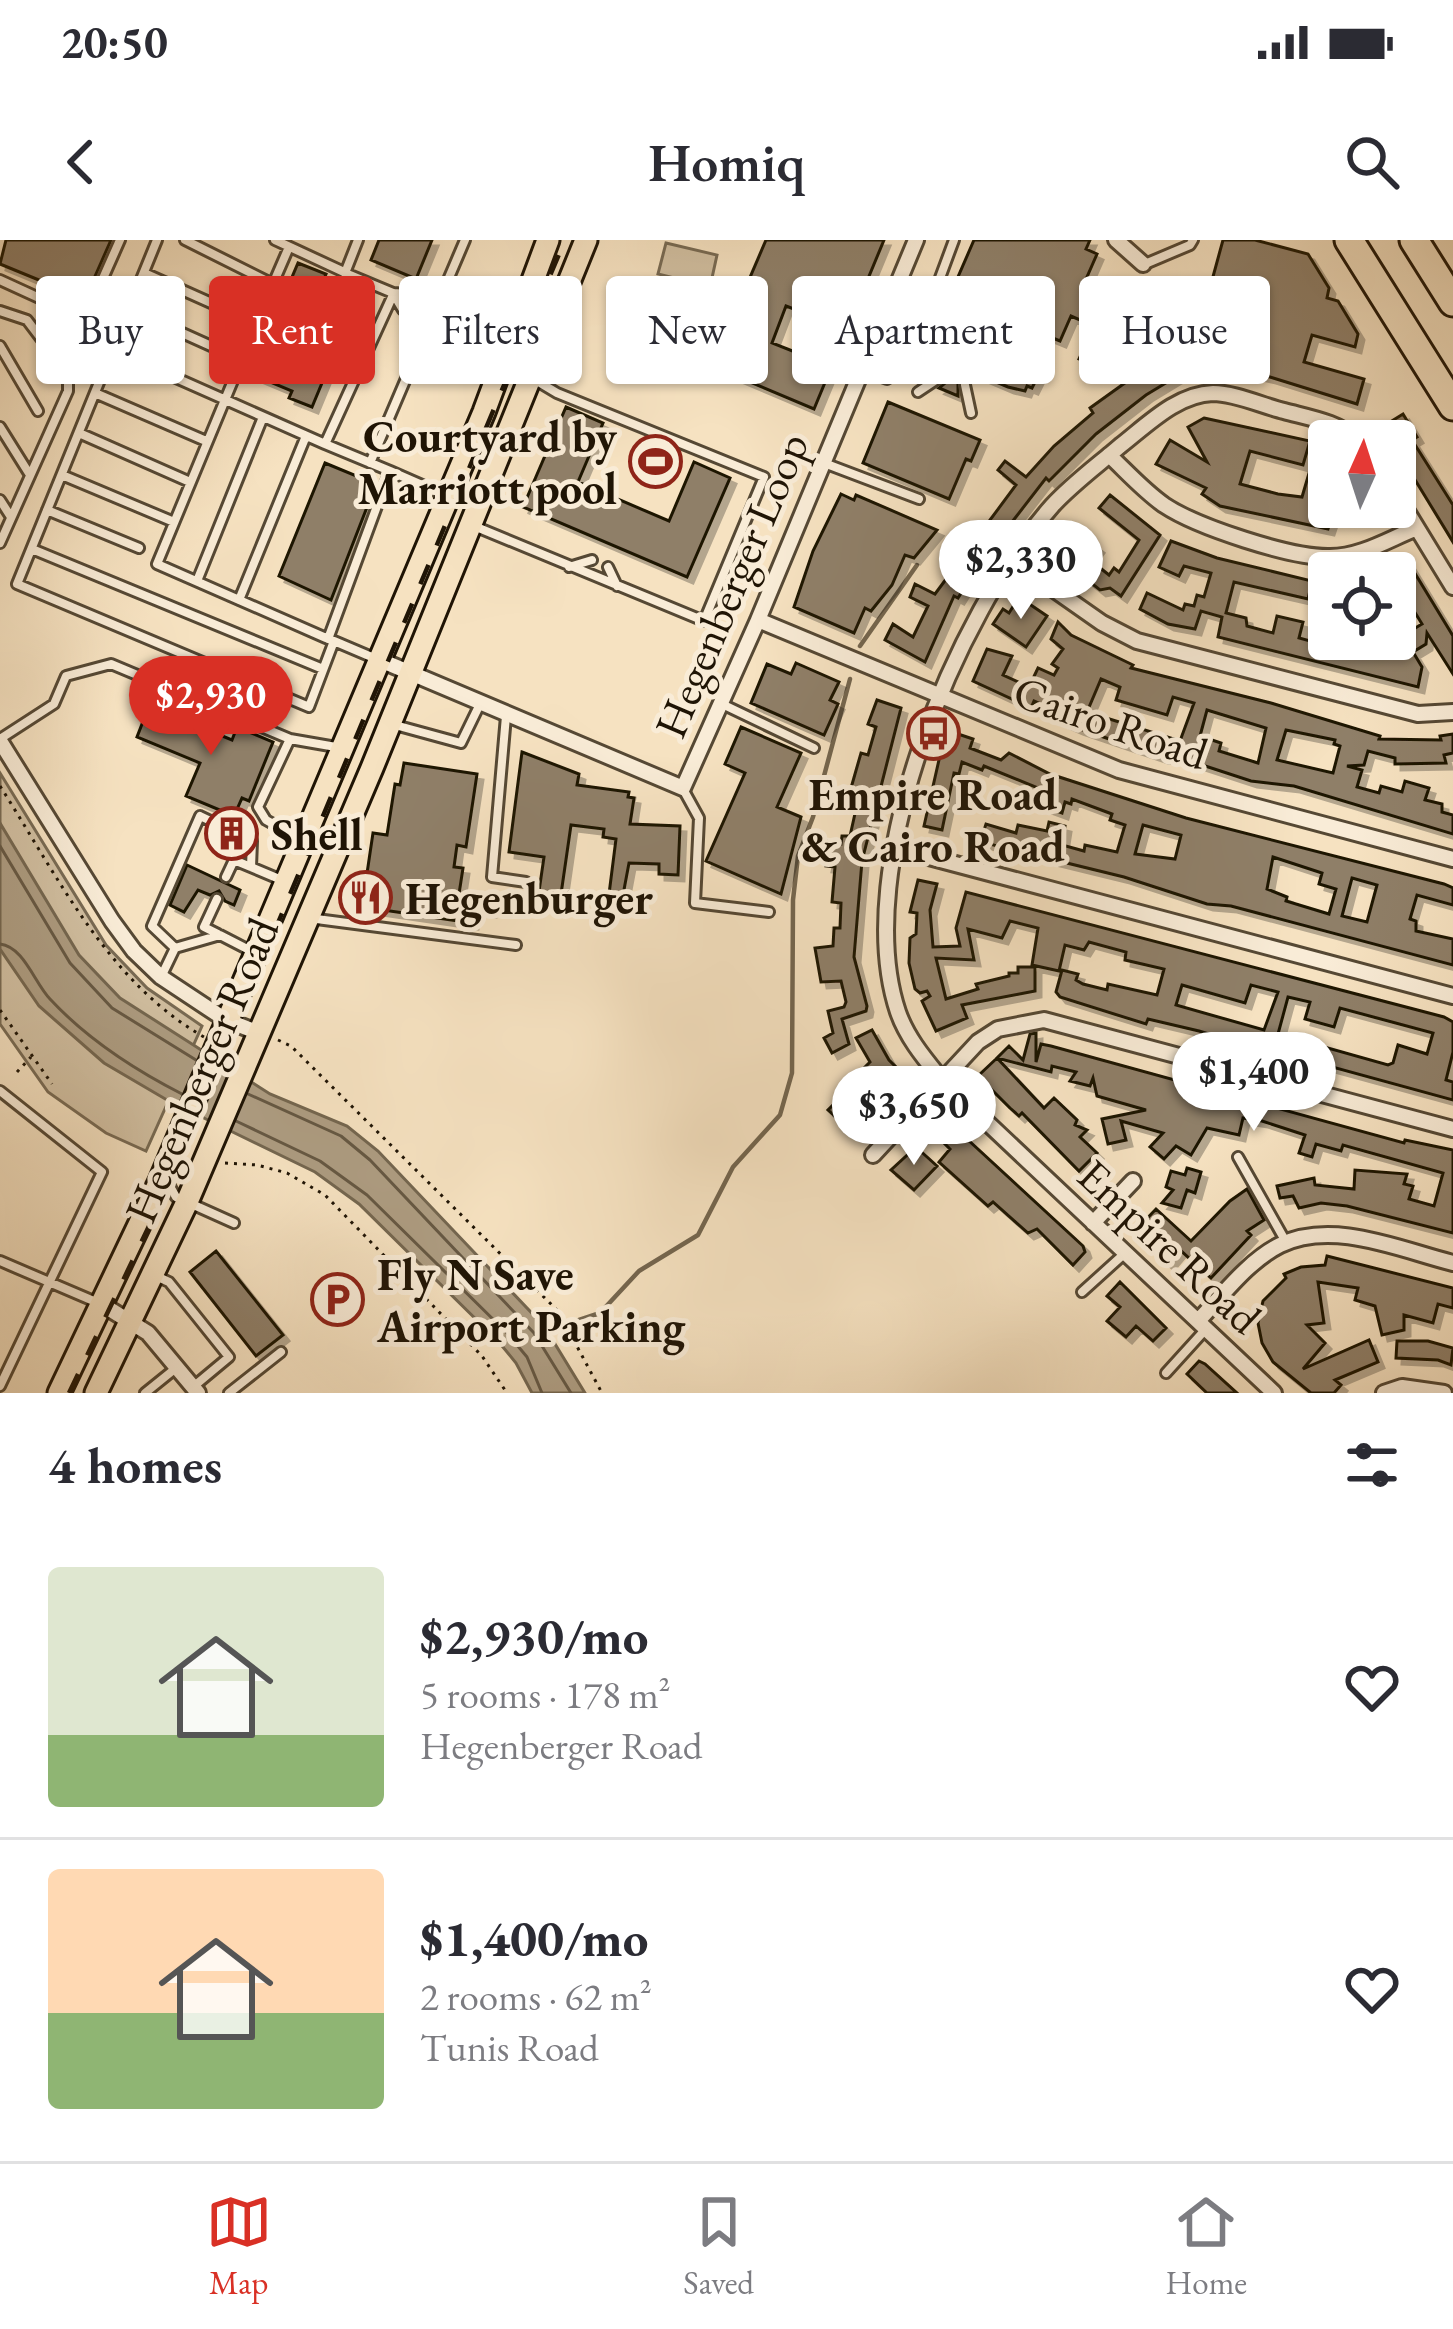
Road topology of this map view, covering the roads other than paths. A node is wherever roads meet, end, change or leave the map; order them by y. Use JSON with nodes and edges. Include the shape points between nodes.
{"nodes":[{"id":1,"x":120,"y":240,"type":"edge"},
{"id":2,"x":158,"y":240,"type":"edge"},
{"id":3,"x":185,"y":240,"type":"edge"},
{"id":4,"x":275,"y":240,"type":"edge"},
{"id":5,"x":358,"y":240,"type":"edge"},
{"id":6,"x":465,"y":240,"type":"edge"},
{"id":7,"x":548,"y":240,"type":"edge"},
{"id":8,"x":586,"y":240,"type":"edge"},
{"id":9,"x":916,"y":240,"type":"edge"},
{"id":10,"x":955,"y":240,"type":"edge"},
{"id":11,"x":1116,"y":240,"type":"edge"},
{"id":12,"x":1193,"y":240,"type":"edge"},
{"id":13,"x":1349,"y":240,"type":"edge"},
{"id":14,"x":1414,"y":240,"type":"edge"},
{"id":15,"x":289,"y":247,"type":"junction"},
{"id":16,"x":1143,"y":264,"type":"joint"},
{"id":17,"x":144,"y":273,"type":"junction"},
{"id":18,"x":344,"y":273,"type":"junction"},
{"id":19,"x":143,"y":276,"type":"edge"},
{"id":20,"x":257,"y":276,"type":"edge"},
{"id":21,"x":276,"y":276,"type":"edge"},
{"id":22,"x":449,"y":276,"type":"edge"},
{"id":23,"x":533,"y":276,"type":"edge"},
{"id":24,"x":572,"y":276,"type":"edge"},
{"id":25,"x":901,"y":276,"type":"edge"},
{"id":26,"x":941,"y":276,"type":"edge"},
{"id":27,"x":0,"y":280,"type":"edge"},
{"id":28,"x":393,"y":293,"type":"junction"},
{"id":29,"x":399,"y":293,"type":"edge"},
{"id":30,"x":209,"y":301,"type":"edge"},
{"id":31,"x":1453,"y":302,"type":"edge"},
{"id":32,"x":399,"y":303,"type":"edge"},
{"id":33,"x":0,"y":311,"type":"edge"},
{"id":34,"x":0,"y":346,"type":"edge"},
{"id":35,"x":185,"y":382,"type":"edge"},
{"id":36,"x":99,"y":384,"type":"edge"},
{"id":37,"x":230,"y":384,"type":"edge"},
{"id":38,"x":403,"y":384,"type":"edge"},
{"id":39,"x":490,"y":384,"type":"edge"},
{"id":40,"x":530,"y":384,"type":"edge"},
{"id":41,"x":543,"y":384,"type":"edge"},
{"id":42,"x":856,"y":384,"type":"edge"},
{"id":43,"x":930,"y":384,"type":"edge"},
{"id":44,"x":965,"y":386,"type":"dead end"},
{"id":45,"x":918,"y":392,"type":"dead end"},
{"id":46,"x":95,"y":393,"type":"junction"},
{"id":47,"x":223,"y":399,"type":"junction"},
{"id":48,"x":1453,"y":406,"type":"edge"},
{"id":49,"x":38,"y":411,"type":"dead end"},
{"id":50,"x":971,"y":413,"type":"dead end"},
{"id":51,"x":263,"y":417,"type":"junction"},
{"id":52,"x":1321,"y":420,"type":"edge"},
{"id":53,"x":0,"y":427,"type":"edge"},
{"id":54,"x":79,"y":434,"type":"junction"},
{"id":55,"x":306,"y":436,"type":"junction"},
{"id":56,"x":206,"y":441,"type":"junction"},
{"id":57,"x":325,"y":444,"type":"junction"},
{"id":58,"x":1109,"y":455,"type":"junction"},
{"id":59,"x":370,"y":463,"type":"junction"},
{"id":60,"x":823,"y":463,"type":"junction"},
{"id":61,"x":390,"y":471,"type":"junction"},
{"id":62,"x":62,"y":475,"type":"junction"},
{"id":63,"x":30,"y":476,"type":"junction"},
{"id":64,"x":190,"y":482,"type":"junction"},
{"id":65,"x":449,"y":496,"type":"junction"},
{"id":66,"x":919,"y":499,"type":"dead end"},
{"id":67,"x":0,"y":500,"type":"edge"},
{"id":68,"x":47,"y":510,"type":"junction"},
{"id":69,"x":11,"y":518,"type":"junction"},
{"id":70,"x":174,"y":522,"type":"junction"},
{"id":71,"x":471,"y":525,"type":"junction"},
{"id":72,"x":1417,"y":528,"type":"joint"},
{"id":73,"x":0,"y":544,"type":"edge"},
{"id":74,"x":140,"y":548,"type":"dead end"},
{"id":75,"x":32,"y":549,"type":"junction"},
{"id":76,"x":592,"y":560,"type":"dead end"},
{"id":77,"x":1012,"y":560,"type":"junction"},
{"id":78,"x":569,"y":567,"type":"junction"},
{"id":79,"x":608,"y":567,"type":"dead end"},
{"id":80,"x":197,"y":581,"type":"junction"},
{"id":81,"x":1453,"y":586,"type":"edge"},
{"id":82,"x":618,"y":588,"type":"junction"},
{"id":83,"x":239,"y":600,"type":"junction"},
{"id":84,"x":758,"y":620,"type":"junction"},
{"id":85,"x":330,"y":639,"type":"junction"},
{"id":86,"x":380,"y":660,"type":"junction"},
{"id":87,"x":323,"y":669,"type":"junction"},
{"id":88,"x":411,"y":675,"type":"junction"},
{"id":89,"x":938,"y":698,"type":"junction"},
{"id":90,"x":721,"y":703,"type":"junction"},
{"id":91,"x":480,"y":704,"type":"junction"},
{"id":92,"x":1453,"y":712,"type":"edge"},
{"id":93,"x":506,"y":714,"type":"junction"},
{"id":94,"x":390,"y":724,"type":"junction"},
{"id":95,"x":290,"y":739,"type":"junction"},
{"id":96,"x":0,"y":740,"type":"edge"},
{"id":97,"x":814,"y":748,"type":"dead end"},
{"id":98,"x":342,"y":749,"type":"junction"},
{"id":99,"x":683,"y":788,"type":"junction"},
{"id":100,"x":219,"y":825,"type":"dead end"},
{"id":101,"x":244,"y":836,"type":"dead end"},
{"id":102,"x":303,"y":841,"type":"junction"},
{"id":103,"x":895,"y":848,"type":"junction"},
{"id":104,"x":1453,"y":859,"type":"edge"},
{"id":105,"x":251,"y":867,"type":"junction"},
{"id":106,"x":226,"y":877,"type":"dead end"},
{"id":107,"x":285,"y":881,"type":"junction"},
{"id":108,"x":526,"y":882,"type":"dead end"},
{"id":109,"x":217,"y":899,"type":"dead end"},
{"id":110,"x":769,"y":912,"type":"dead end"},
{"id":111,"x":308,"y":918,"type":"junction"},
{"id":112,"x":220,"y":935,"type":"junction"},
{"id":113,"x":517,"y":945,"type":"dead end"},
{"id":114,"x":175,"y":948,"type":"junction"},
{"id":115,"x":255,"y":952,"type":"junction"},
{"id":116,"x":161,"y":976,"type":"junction"},
{"id":117,"x":1453,"y":996,"type":"edge"},
{"id":118,"x":226,"y":1020,"type":"junction"},
{"id":119,"x":259,"y":1033,"type":"junction"},
{"id":120,"x":942,"y":1080,"type":"junction"},
{"id":121,"x":0,"y":1091,"type":"edge"},
{"id":122,"x":1453,"y":1129,"type":"edge"},
{"id":123,"x":171,"y":1153,"type":"junction"},
{"id":124,"x":873,"y":1155,"type":"dead end"},
{"id":125,"x":1238,"y":1157,"type":"dead end"},
{"id":126,"x":1133,"y":1181,"type":"dead end"},
{"id":127,"x":187,"y":1202,"type":"junction"},
{"id":128,"x":1093,"y":1222,"type":"junction"},
{"id":129,"x":234,"y":1223,"type":"dead end"},
{"id":130,"x":1287,"y":1243,"type":"junction"},
{"id":131,"x":1125,"y":1253,"type":"junction"},
{"id":132,"x":0,"y":1261,"type":"edge"},
{"id":133,"x":1453,"y":1264,"type":"edge"},
{"id":134,"x":154,"y":1275,"type":"junction"},
{"id":135,"x":50,"y":1285,"type":"junction"},
{"id":136,"x":1082,"y":1292,"type":"dead end"},
{"id":137,"x":103,"y":1305,"type":"junction"},
{"id":138,"x":133,"y":1320,"type":"junction"},
{"id":139,"x":1202,"y":1325,"type":"junction"},
{"id":140,"x":280,"y":1352,"type":"dead end"},
{"id":141,"x":177,"y":1366,"type":"junction"},
{"id":142,"x":1166,"y":1373,"type":"dead end"},
{"id":143,"x":0,"y":1386,"type":"edge"},
{"id":144,"x":196,"y":1390,"type":"edge"},
{"id":145,"x":58,"y":1393,"type":"edge"},
{"id":146,"x":96,"y":1393,"type":"edge"},
{"id":147,"x":145,"y":1393,"type":"edge"},
{"id":148,"x":229,"y":1393,"type":"edge"},
{"id":149,"x":1274,"y":1393,"type":"edge"},
{"id":150,"x":1384,"y":1393,"type":"edge"},
{"id":151,"x":1444,"y":1393,"type":"edge"}],
"edges":[{"from":1,"to":27,"type":"lane","via":[[85,319]]},
{"from":2,"to":17,"type":"lane"},
{"from":3,"to":20,"type":"lane"},
{"from":4,"to":15,"type":"lane"},
{"from":5,"to":18,"type":"lane"},
{"from":6,"to":22,"type":"lane"},
{"from":7,"to":23,"type":"main road","name":"Hegenberger Road"},
{"from":8,"to":24,"type":"main road","name":"Hegenberger Road"},
{"from":9,"to":25,"type":"street","name":"Hegenberger Loop"},
{"from":10,"to":26,"type":"lane"},
{"from":11,"to":16,"type":"street"},
{"from":12,"to":16,"type":"lane"},
{"from":13,"to":48,"type":"highway"},
{"from":14,"to":31,"type":"highway"},
{"from":15,"to":18,"type":"lane"},
{"from":15,"to":21,"type":"lane"},
{"from":17,"to":19,"type":"lane"},
{"from":17,"to":30,"type":"lane"},
{"from":18,"to":28,"type":"lane"},
{"from":28,"to":29,"type":"lane"},
{"from":28,"to":32,"type":"lane"},
{"from":28,"to":57,"type":"lane"},
{"from":33,"to":63,"type":"lane","via":[[27,320],[68,374],[68,392]]},
{"from":34,"to":49,"type":"lane"},
{"from":35,"to":47,"type":"lane"},
{"from":36,"to":46,"type":"lane"},
{"from":37,"to":47,"type":"lane"},
{"from":38,"to":59,"type":"lane"},
{"from":39,"to":65,"type":"main road","name":"Hegenberger Road"},
{"from":40,"to":71,"type":"main road","name":"Hegenberger Road"},
{"from":41,"to":82,"type":"lane","via":[[764,477],[704,621]]},
{"from":42,"to":60,"type":"street","name":"Hegenberger Loop"},
{"from":43,"to":45,"type":"lane"},
{"from":44,"to":50,"type":"lane"},
{"from":46,"to":54,"type":"lane"},
{"from":46,"to":56,"type":"lane"},
{"from":47,"to":51,"type":"lane"},
{"from":47,"to":56,"type":"lane"},
{"from":51,"to":55,"type":"lane"},
{"from":51,"to":80,"type":"lane"},
{"from":52,"to":58,"type":"street","name":"Empire Road","via":[[1213,393],[1171,405]]},
{"from":53,"to":63,"type":"lane"},
{"from":54,"to":62,"type":"lane"},
{"from":54,"to":64,"type":"lane"},
{"from":55,"to":57,"type":"lane"},
{"from":55,"to":83,"type":"lane"},
{"from":56,"to":64,"type":"lane"},
{"from":57,"to":59,"type":"lane"},
{"from":58,"to":72,"type":"street","via":[[1190,520],[1302,555],[1362,552]]},
{"from":58,"to":77,"type":"street","name":"Empire Road","via":[[1053,506]]},
{"from":59,"to":61,"type":"lane"},
{"from":60,"to":66,"type":"lane"},
{"from":60,"to":84,"type":"street","name":"Hegenberger Loop"},
{"from":61,"to":65,"type":"lane"},
{"from":61,"to":85,"type":"lane"},
{"from":62,"to":68,"type":"lane"},
{"from":62,"to":70,"type":"lane"},
{"from":63,"to":69,"type":"lane"},
{"from":64,"to":70,"type":"lane"},
{"from":65,"to":86,"type":"main road","name":"Hegenberger Road"},
{"from":67,"to":69,"type":"lane"},
{"from":68,"to":74,"type":"lane"},
{"from":68,"to":75,"type":"lane"},
{"from":69,"to":73,"type":"lane"},
{"from":70,"to":80,"type":"lane","via":[[157,564]]},
{"from":71,"to":78,"type":"lane"},
{"from":71,"to":88,"type":"main road","name":"Hegenberger Road"},
{"from":72,"to":81,"type":"street"},
{"from":75,"to":87,"type":"lane"},
{"from":75,"to":87,"type":"lane","via":[[17,584],[309,707]]},
{"from":76,"to":78,"type":"lane"},
{"from":77,"to":89,"type":"street","name":"Empire Road","via":[[972,621]]},
{"from":77,"to":92,"type":"street","via":[[1102,623],[1154,647],[1418,714]]},
{"from":78,"to":82,"type":"lane"},
{"from":79,"to":82,"type":"lane"},
{"from":80,"to":83,"type":"lane"},
{"from":83,"to":85,"type":"lane"},
{"from":84,"to":89,"type":"street","name":"Cairo Road"},
{"from":84,"to":90,"type":"street","name":"Hegenberger Loop"},
{"from":85,"to":86,"type":"lane"},
{"from":85,"to":87,"type":"lane"},
{"from":86,"to":88,"type":"street","name":"Hegenberger Loop"},
{"from":86,"to":98,"type":"main road","name":"Hegenberger Road"},
{"from":88,"to":91,"type":"street","name":"Hegenberger Loop"},
{"from":88,"to":94,"type":"main road","name":"Hegenberger Road"},
{"from":89,"to":103,"type":"street","name":"Empire Road"},
{"from":89,"to":104,"type":"street","name":"Cairo Road","via":[[1119,770]]},
{"from":90,"to":97,"type":"lane"},
{"from":90,"to":99,"type":"street","name":"Hegenberger Loop"},
{"from":91,"to":93,"type":"street","name":"Hegenberger Loop"},
{"from":91,"to":94,"type":"lane","via":[[461,743]]},
{"from":93,"to":99,"type":"street","name":"Hegenberger Loop"},
{"from":93,"to":108,"type":"lane","via":[[492,878]]},
{"from":94,"to":111,"type":"main road","name":"Hegenberger Road"},
{"from":95,"to":96,"type":"lane","via":[[111,664],[66,676],[54,704]]},
{"from":95,"to":98,"type":"lane"},
{"from":95,"to":102,"type":"lane","via":[[258,807]]},
{"from":96,"to":116,"type":"street","via":[[112,921]]},
{"from":98,"to":102,"type":"main road","name":"Hegenberger Road"},
{"from":99,"to":110,"type":"lane","via":[[699,818],[695,903]]},
{"from":100,"to":114,"type":"lane","via":[[200,816],[152,926]]},
{"from":101,"to":105,"type":"lane","via":[[253,841]]},
{"from":102,"to":107,"type":"main road","name":"Hegenberger Road"},
{"from":103,"to":117,"type":"street"},
{"from":103,"to":120,"type":"street","name":"Empire Road","via":[[890,980],[899,1015]]},
{"from":105,"to":106,"type":"lane","via":[[234,860]]},
{"from":105,"to":107,"type":"lane"},
{"from":107,"to":115,"type":"main road","name":"Hegenberger Road"},
{"from":109,"to":112,"type":"lane","via":[[204,927]]},
{"from":111,"to":113,"type":"lane"},
{"from":111,"to":119,"type":"main road","name":"Hegenberger Road"},
{"from":112,"to":114,"type":"lane"},
{"from":112,"to":115,"type":"lane"},
{"from":114,"to":116,"type":"lane"},
{"from":115,"to":118,"type":"main road","name":"Hegenberger Road"},
{"from":116,"to":118,"type":"street"},
{"from":118,"to":119,"type":"street"},
{"from":118,"to":123,"type":"main road","name":"Hegenberger Road"},
{"from":119,"to":127,"type":"main road","name":"Hegenberger Road"},
{"from":120,"to":122,"type":"street","via":[[998,1029],[1044,1020]]},
{"from":120,"to":124,"type":"street"},
{"from":120,"to":128,"type":"street","name":"Empire Road"},
{"from":121,"to":135,"type":"lane","via":[[102,1172]]},
{"from":123,"to":127,"type":"lane","via":[[167,1184]]},
{"from":123,"to":137,"type":"main road","name":"Hegenberger Road"},
{"from":125,"to":130,"type":"lane"},
{"from":126,"to":128,"type":"street"},
{"from":127,"to":129,"type":"lane"},
{"from":127,"to":134,"type":"main road","name":"Hegenberger Road"},
{"from":128,"to":131,"type":"street","name":"Empire Road"},
{"from":130,"to":133,"type":"street","via":[[1319,1234],[1359,1239]]},
{"from":130,"to":139,"type":"street","via":[[1249,1268]]},
{"from":131,"to":136,"type":"lane"},
{"from":131,"to":139,"type":"street","name":"Empire Road"},
{"from":132,"to":135,"type":"lane"},
{"from":134,"to":138,"type":"main road","name":"Hegenberger Road"},
{"from":134,"to":144,"type":"lane","via":[[170,1282],[229,1357]]},
{"from":135,"to":137,"type":"lane"},
{"from":135,"to":143,"type":"lane"},
{"from":137,"to":138,"type":"street"},
{"from":137,"to":145,"type":"main road","name":"Hegenberger Road"},
{"from":138,"to":141,"type":"street"},
{"from":138,"to":146,"type":"main road","name":"Hegenberger Road"},
{"from":139,"to":142,"type":"lane"},
{"from":139,"to":149,"type":"street","name":"Empire Road"},
{"from":140,"to":148,"type":"lane"},
{"from":141,"to":144,"type":"street"},
{"from":141,"to":147,"type":"lane"},
{"from":150,"to":151,"type":"street"}]}
